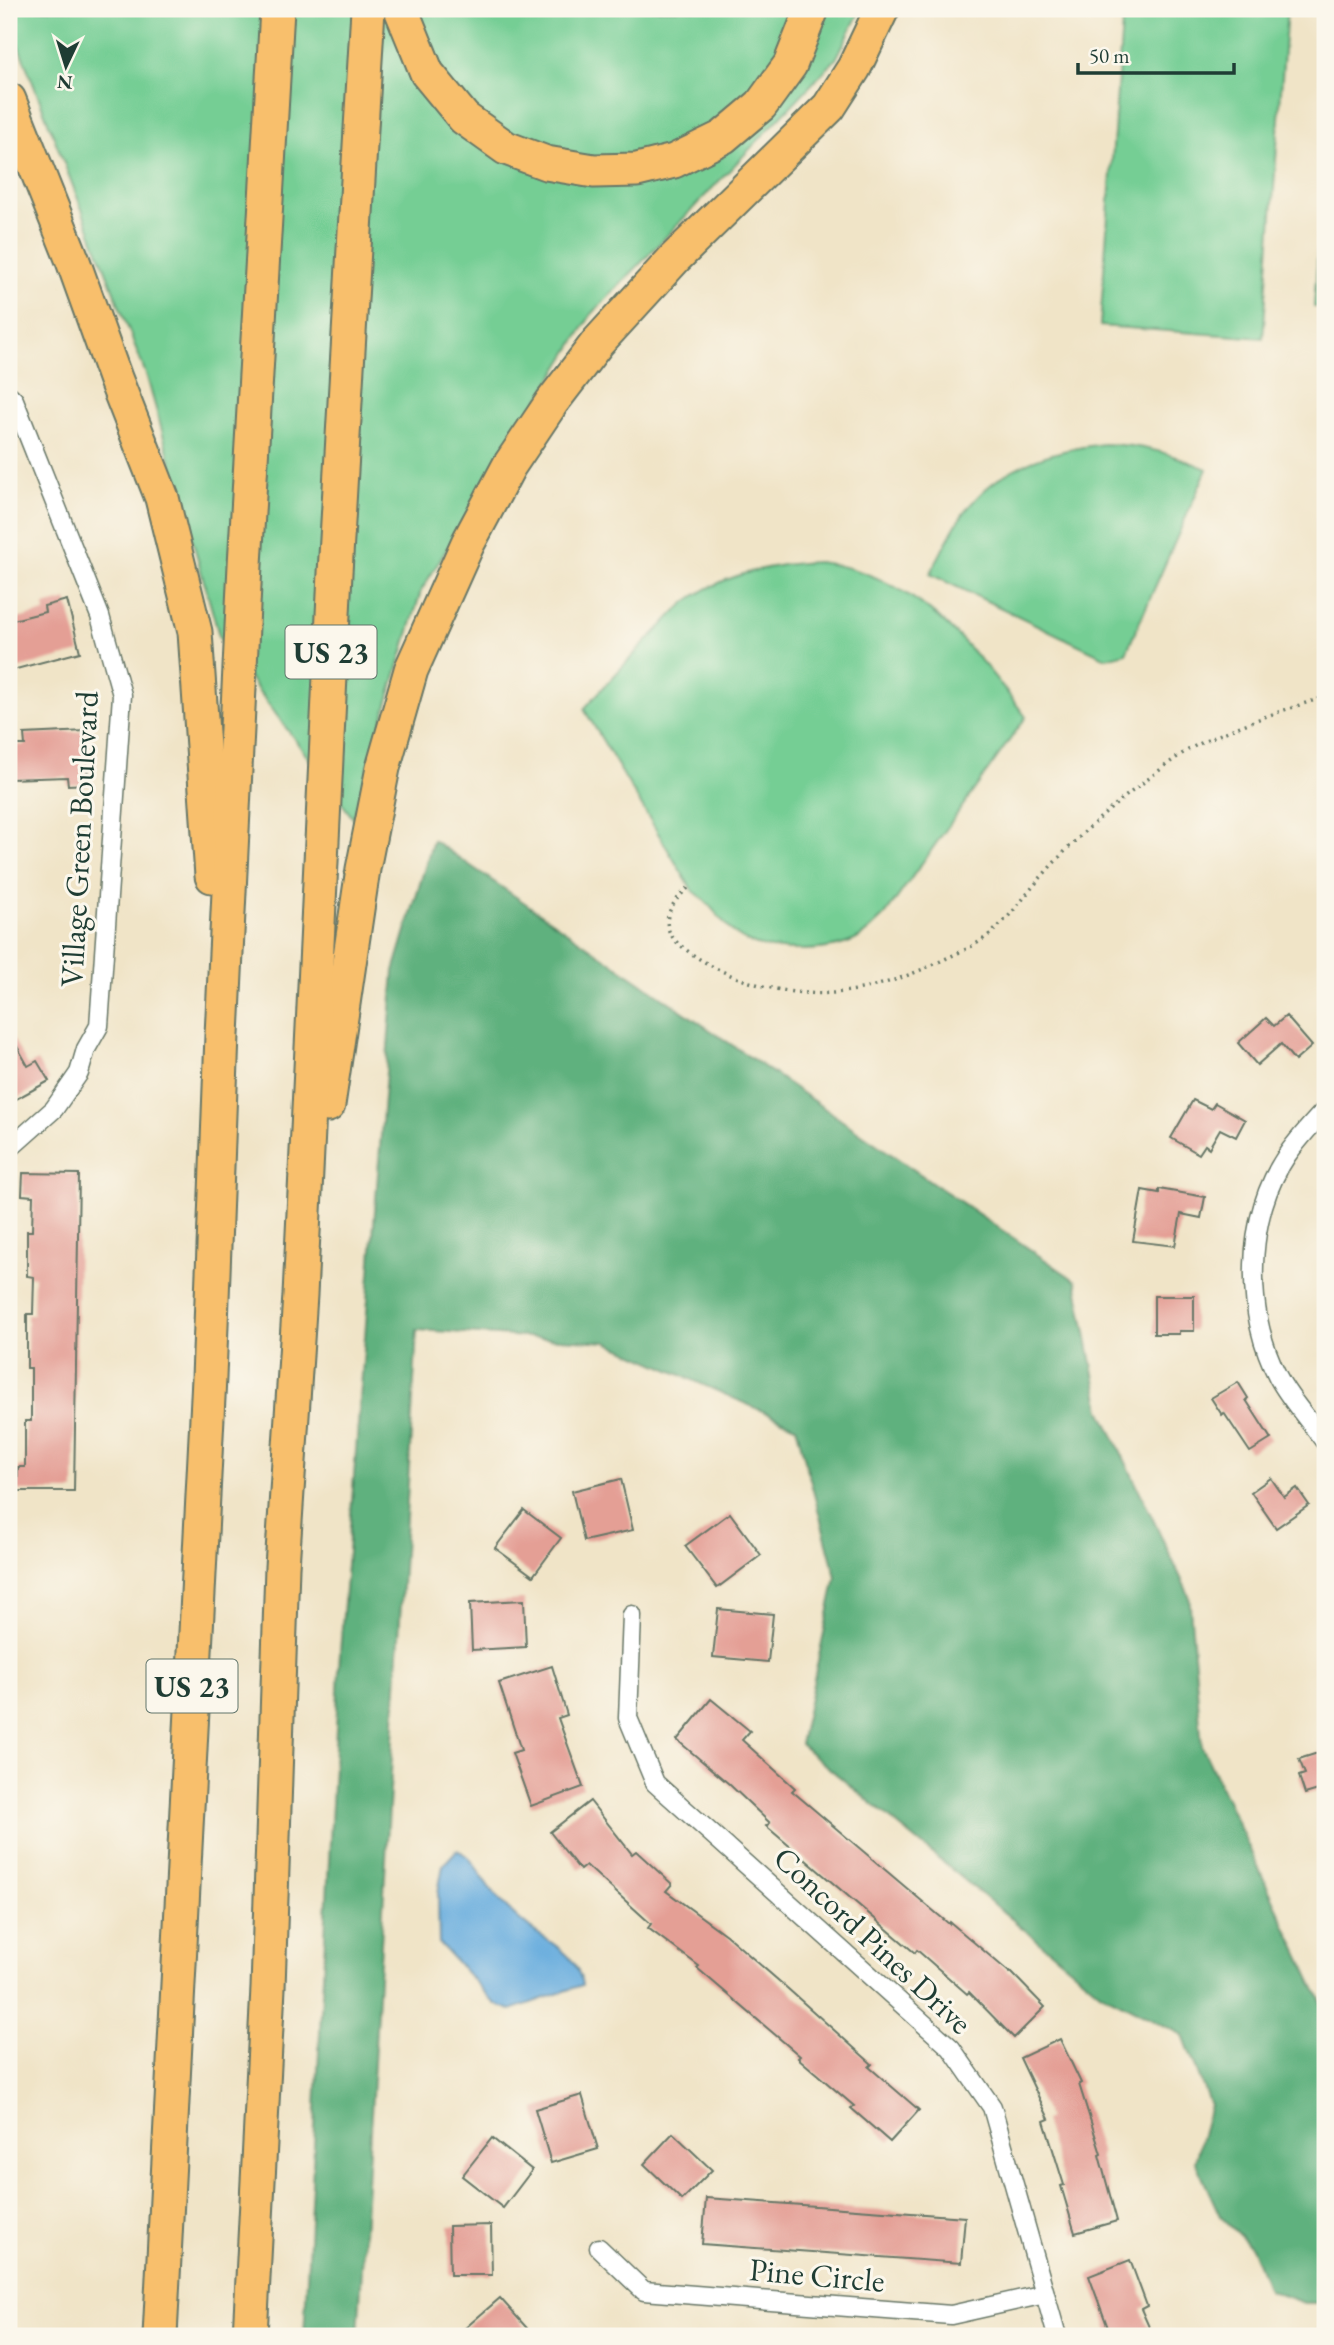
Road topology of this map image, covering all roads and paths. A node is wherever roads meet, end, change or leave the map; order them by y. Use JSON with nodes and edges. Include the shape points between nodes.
{"nodes":[{"id":1,"x":277,"y":9,"type":"edge"},
{"id":2,"x":368,"y":9,"type":"edge"},
{"id":3,"x":401,"y":9,"type":"edge"},
{"id":4,"x":813,"y":9,"type":"edge"},
{"id":5,"x":882,"y":9,"type":"edge"},
{"id":6,"x":9,"y":100,"type":"edge"},
{"id":7,"x":9,"y":395,"type":"edge"},
{"id":8,"x":1325,"y":697,"type":"edge"},
{"id":9,"x":688,"y":888,"type":"dead end"},
{"id":10,"x":222,"y":1035,"type":"junction"},
{"id":11,"x":1325,"y":1110,"type":"edge"},
{"id":12,"x":9,"y":1149,"type":"edge"},
{"id":13,"x":300,"y":1295,"type":"junction"},
{"id":14,"x":1325,"y":1442,"type":"edge"},
{"id":15,"x":632,"y":1615,"type":"dead end"},
{"id":16,"x":599,"y":2248,"type":"dead end"},
{"id":17,"x":1045,"y":2294,"type":"junction"},
{"id":18,"x":159,"y":2336,"type":"edge"},
{"id":19,"x":250,"y":2336,"type":"edge"},
{"id":20,"x":1058,"y":2336,"type":"edge"}],
"edges":[{"from":1,"to":10,"type":"highway","number":"US 23"},
{"from":2,"to":13,"type":"highway","number":"US 23","via":[[335,560]]},
{"from":3,"to":4,"type":"highway","via":[[427,73],[464,118],[506,148],[546,163],[594,171],[637,170],[674,161],[723,137],[761,105],[783,75]]},
{"from":5,"to":13,"type":"highway","via":[[854,68],[828,107],[598,342],[509,466],[468,542],[411,670],[383,768],[363,869]]},
{"from":6,"to":10,"type":"highway","via":[[162,498],[195,632]]},
{"from":7,"to":12,"type":"street","name":"Village Green Boulevard","via":[[100,615],[122,695],[99,1026],[79,1073],[54,1109]]},
{"from":8,"to":9,"type":"path","via":[[1199,744],[1083,831],[1010,916],[982,941],[881,984],[832,993],[775,989],[736,977],[692,955],[675,940],[667,916],[675,899]]},
{"from":10,"to":18,"type":"highway","number":"US 23","via":[[209,1378]]},
{"from":11,"to":14,"type":"street","via":[[1285,1157],[1269,1193],[1257,1232],[1253,1284],[1267,1352],[1279,1378]]},
{"from":13,"to":19,"type":"highway","number":"US 23","via":[[282,1567],[268,1988]]},
{"from":15,"to":17,"type":"street","name":"Concord Pines Drive","via":[[628,1718],[656,1783],[951,2048],[992,2106]]},
{"from":16,"to":17,"type":"street","name":"Pine Circle","via":[[644,2291],[951,2315]]},
{"from":17,"to":20,"type":"street","name":"Concord Pines Drive"}]}
